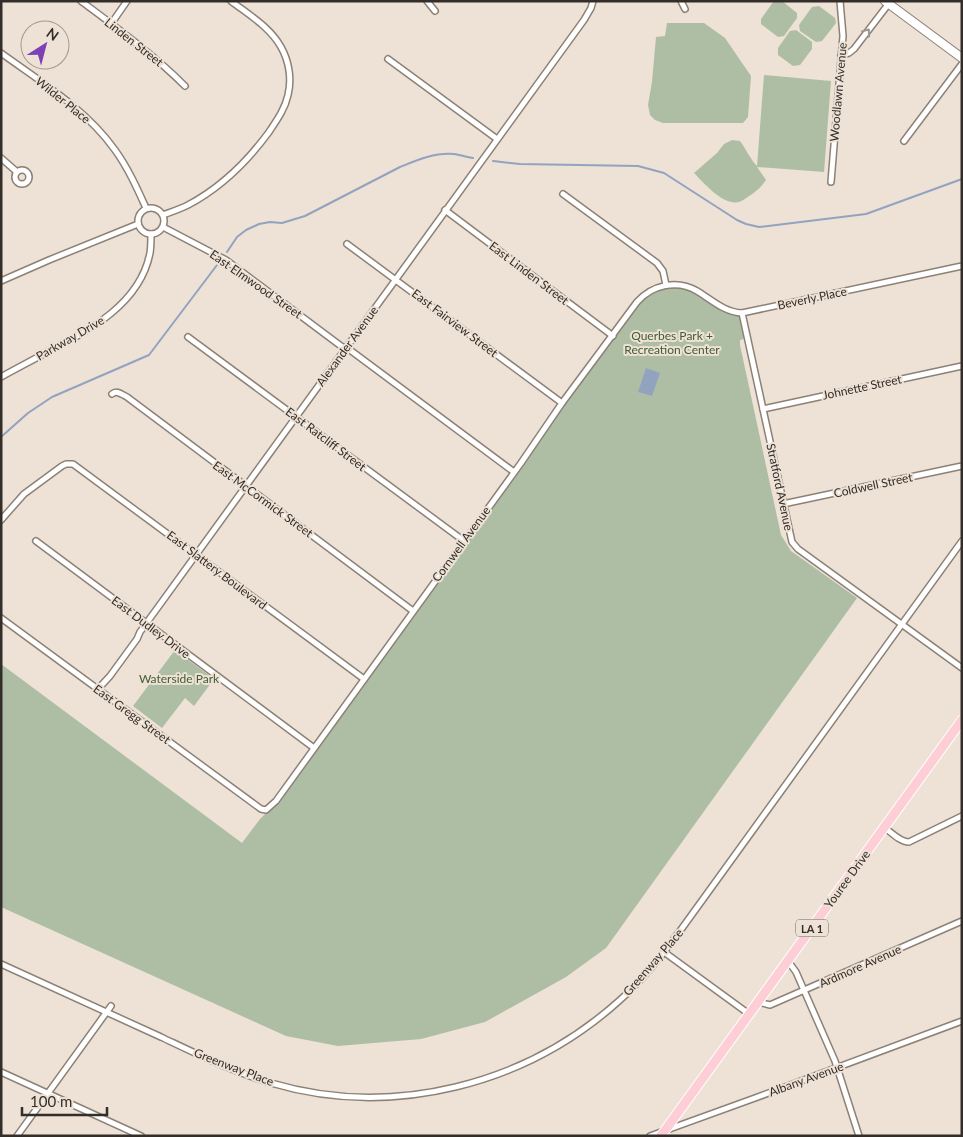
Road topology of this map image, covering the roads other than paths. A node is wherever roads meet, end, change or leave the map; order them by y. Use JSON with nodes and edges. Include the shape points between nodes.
{"nodes":[{"id":1,"x":81,"y":1,"type":"edge"},
{"id":2,"x":128,"y":1,"type":"edge"},
{"id":3,"x":231,"y":1,"type":"edge"},
{"id":4,"x":427,"y":1,"type":"edge"},
{"id":5,"x":593,"y":1,"type":"edge"},
{"id":6,"x":681,"y":1,"type":"edge"},
{"id":7,"x":840,"y":1,"type":"edge"},
{"id":8,"x":888,"y":2,"type":"edge"},
{"id":9,"x":686,"y":9,"type":"dead end"},
{"id":10,"x":434,"y":11,"type":"dead end"},
{"id":11,"x":111,"y":24,"type":"junction"},
{"id":12,"x":1,"y":53,"type":"edge"},
{"id":13,"x":842,"y":56,"type":"junction"},
{"id":14,"x":962,"y":58,"type":"edge"},
{"id":15,"x":388,"y":59,"type":"dead end"},
{"id":16,"x":962,"y":64,"type":"edge"},
{"id":17,"x":185,"y":86,"type":"dead end"},
{"id":18,"x":497,"y":139,"type":"junction"},
{"id":19,"x":904,"y":141,"type":"dead end"},
{"id":20,"x":1,"y":158,"type":"edge"},
{"id":21,"x":17,"y":172,"type":"dead end"},
{"id":22,"x":831,"y":182,"type":"dead end"},
{"id":23,"x":563,"y":194,"type":"dead end"},
{"id":24,"x":146,"y":208,"type":"junction"},
{"id":25,"x":445,"y":210,"type":"junction"},
{"id":26,"x":163,"y":214,"type":"junction"},
{"id":27,"x":138,"y":224,"type":"junction"},
{"id":28,"x":163,"y":227,"type":"junction"},
{"id":29,"x":151,"y":234,"type":"junction"},
{"id":30,"x":347,"y":244,"type":"dead end"},
{"id":31,"x":962,"y":266,"type":"edge"},
{"id":32,"x":395,"y":279,"type":"junction"},
{"id":33,"x":1,"y":281,"type":"edge"},
{"id":34,"x":666,"y":285,"type":"junction"},
{"id":35,"x":742,"y":313,"type":"junction"},
{"id":36,"x":613,"y":336,"type":"junction"},
{"id":37,"x":188,"y":337,"type":"dead end"},
{"id":38,"x":346,"y":348,"type":"junction"},
{"id":39,"x":962,"y":366,"type":"edge"},
{"id":40,"x":1,"y":377,"type":"edge"},
{"id":41,"x":112,"y":394,"type":"dead end"},
{"id":42,"x":562,"y":403,"type":"junction"},
{"id":43,"x":763,"y":409,"type":"junction"},
{"id":44,"x":296,"y":417,"type":"junction"},
{"id":45,"x":962,"y":466,"type":"edge"},
{"id":46,"x":514,"y":472,"type":"junction"},
{"id":47,"x":246,"y":486,"type":"junction"},
{"id":48,"x":783,"y":504,"type":"junction"},
{"id":49,"x":1,"y":520,"type":"edge"},
{"id":50,"x":36,"y":541,"type":"dead end"},
{"id":51,"x":962,"y":541,"type":"edge"},
{"id":52,"x":464,"y":542,"type":"junction"},
{"id":53,"x":196,"y":554,"type":"junction"},
{"id":54,"x":414,"y":611,"type":"junction"},
{"id":55,"x":1,"y":618,"type":"edge"},
{"id":56,"x":146,"y":623,"type":"junction"},
{"id":57,"x":902,"y":624,"type":"junction"},
{"id":58,"x":962,"y":668,"type":"edge"},
{"id":59,"x":364,"y":679,"type":"junction"},
{"id":60,"x":98,"y":689,"type":"junction"},
{"id":61,"x":962,"y":720,"type":"edge"},
{"id":62,"x":314,"y":748,"type":"junction"},
{"id":63,"x":262,"y":810,"type":"joint"},
{"id":64,"x":962,"y":816,"type":"edge"},
{"id":65,"x":884,"y":828,"type":"junction"},
{"id":66,"x":962,"y":921,"type":"edge"},
{"id":67,"x":664,"y":952,"type":"junction"},
{"id":68,"x":788,"y":961,"type":"junction"},
{"id":69,"x":1,"y":964,"type":"edge"},
{"id":70,"x":804,"y":990,"type":"junction"},
{"id":71,"x":758,"y":1002,"type":"junction"},
{"id":72,"x":111,"y":1006,"type":"dead end"},
{"id":73,"x":106,"y":1012,"type":"junction"},
{"id":74,"x":749,"y":1014,"type":"junction"},
{"id":75,"x":962,"y":1021,"type":"edge"},
{"id":76,"x":837,"y":1068,"type":"junction"},
{"id":77,"x":1,"y":1072,"type":"edge"},
{"id":78,"x":47,"y":1094,"type":"junction"},
{"id":79,"x":663,"y":1133,"type":"edge"},
{"id":80,"x":17,"y":1136,"type":"edge"},
{"id":81,"x":141,"y":1136,"type":"edge"},
{"id":82,"x":650,"y":1136,"type":"edge"},
{"id":83,"x":859,"y":1136,"type":"edge"}],
"edges":[{"from":1,"to":11,"type":"street","name":"Linden Street"},
{"from":2,"to":11,"type":"street"},
{"from":3,"to":26,"type":"street","via":[[261,23],[281,46],[290,80],[286,104],[260,144],[229,176],[186,206]]},
{"from":4,"to":10,"type":"street"},
{"from":5,"to":18,"type":"street","name":"Alexander Avenue","via":[[584,20]]},
{"from":6,"to":9,"type":"street"},
{"from":7,"to":13,"type":"street","name":"Woodlawn Avenue"},
{"from":13,"to":8,"type":"street","one_way":true,"via":[[854,49]]},
{"from":8,"to":14,"type":"main road"},
{"from":11,"to":17,"type":"street","name":"Linden Street","via":[[144,48]]},
{"from":12,"to":24,"type":"street","name":"Wilder Place","via":[[71,104],[94,125],[125,165]]},
{"from":13,"to":22,"type":"street","name":"Woodlawn Avenue"},
{"from":15,"to":18,"type":"street"},
{"from":16,"to":19,"type":"street"},
{"from":18,"to":25,"type":"street","name":"Alexander Avenue"},
{"from":20,"to":21,"type":"street"},
{"from":23,"to":34,"type":"street","via":[[657,263],[663,271]]},
{"from":24,"to":26,"type":"street","via":[[158,209]]},
{"from":24,"to":27,"type":"street","via":[[138,216]]},
{"from":25,"to":32,"type":"street","name":"Alexander Avenue"},
{"from":25,"to":36,"type":"street","name":"East Linden Street"},
{"from":26,"to":28,"type":"street"},
{"from":27,"to":29,"type":"street","via":[[144,232]]},
{"from":27,"to":33,"type":"street"},
{"from":28,"to":29,"type":"street"},
{"from":28,"to":38,"type":"street","name":"East Elmwood Street","via":[[226,260]]},
{"from":29,"to":40,"type":"street","name":"Parkway Drive","via":[[150,252],[143,273],[119,306],[91,329]]},
{"from":30,"to":32,"type":"street","name":"East Fairview Street"},
{"from":31,"to":35,"type":"street","name":"Beverly Place"},
{"from":32,"to":38,"type":"street","name":"Alexander Avenue"},
{"from":32,"to":42,"type":"street","name":"East Fairview Street"},
{"from":34,"to":35,"type":"street","name":"Beverly Place","via":[[693,289],[721,307]]},
{"from":34,"to":36,"type":"street","name":"Cornwell Avenue","via":[[640,298]]},
{"from":35,"to":43,"type":"street","name":"Stratford Avenue"},
{"from":36,"to":42,"type":"street","name":"Cornwell Avenue"},
{"from":37,"to":44,"type":"street","name":"East Ratcliff Street"},
{"from":38,"to":44,"type":"street","name":"Alexander Avenue"},
{"from":38,"to":46,"type":"street","name":"East Elmwood Street"},
{"from":39,"to":43,"type":"street","name":"Johnette Street"},
{"from":41,"to":47,"type":"street","name":"East McCormick Street","via":[[118,392],[127,397]]},
{"from":42,"to":46,"type":"street","name":"Cornwell Avenue"},
{"from":43,"to":48,"type":"street","name":"Stratford Avenue"},
{"from":44,"to":47,"type":"street","name":"Alexander Avenue"},
{"from":44,"to":52,"type":"street","name":"East Ratcliff Street"},
{"from":45,"to":48,"type":"street","name":"Coldwell Street"},
{"from":46,"to":52,"type":"street","name":"Cornwell Avenue"},
{"from":47,"to":53,"type":"street","name":"Alexander Avenue"},
{"from":47,"to":54,"type":"street","name":"East McCormick Street"},
{"from":48,"to":57,"type":"street","name":"Stratford Avenue","via":[[794,545]]},
{"from":49,"to":53,"type":"street","name":"East Slattery Boulevard","via":[[28,490],[69,464]]},
{"from":50,"to":56,"type":"street","name":"East Dudley Drive"},
{"from":51,"to":57,"type":"street","name":"Greenway Place"},
{"from":52,"to":54,"type":"street","name":"Cornwell Avenue"},
{"from":53,"to":56,"type":"street","name":"Alexander Avenue"},
{"from":53,"to":59,"type":"street","name":"East Slattery Boulevard"},
{"from":54,"to":59,"type":"street","name":"Cornwell Avenue"},
{"from":55,"to":60,"type":"street","name":"East Gregg Street"},
{"from":56,"to":60,"type":"street","name":"Alexander Avenue"},
{"from":56,"to":62,"type":"street","name":"East Dudley Drive"},
{"from":57,"to":58,"type":"street","name":"Stratford Avenue"},
{"from":57,"to":67,"type":"street","name":"Greenway Place"},
{"from":59,"to":62,"type":"street","name":"Cornwell Avenue"},
{"from":60,"to":63,"type":"street","name":"East Gregg Street"},
{"from":61,"to":65,"type":"main road","name":"Youree Drive","number":"LA 1"},
{"from":62,"to":63,"type":"street","name":"Cornwell Avenue","via":[[271,806]]},
{"from":64,"to":65,"type":"street","via":[[909,842],[902,841]]},
{"from":65,"to":68,"type":"main road","name":"Youree Drive","number":"LA 1"},
{"from":66,"to":70,"type":"street","name":"Ardmore Avenue"},
{"from":67,"to":73,"type":"street","name":"Greenway Place","via":[[620,1000],[556,1047],[489,1078],[458,1087],[412,1094],[336,1095],[271,1083],[224,1066]]},
{"from":67,"to":74,"type":"street"},
{"from":68,"to":70,"type":"street"},
{"from":68,"to":71,"type":"main road","name":"Youree Drive","number":"LA 1"},
{"from":69,"to":73,"type":"street","name":"Greenway Place"},
{"from":70,"to":71,"type":"street","name":"Ardmore Avenue","via":[[770,1005]]},
{"from":70,"to":76,"type":"street"},
{"from":71,"to":74,"type":"main road","name":"Youree Drive","number":"LA 1"},
{"from":72,"to":73,"type":"street"},
{"from":73,"to":78,"type":"street"},
{"from":74,"to":79,"type":"main road","name":"Youree Drive","number":"LA 1"},
{"from":75,"to":76,"type":"street","name":"Albany Avenue"},
{"from":76,"to":79,"type":"street","name":"Albany Avenue"},
{"from":76,"to":83,"type":"street"},
{"from":77,"to":78,"type":"street"},
{"from":78,"to":80,"type":"street"},
{"from":78,"to":81,"type":"street"},
{"from":79,"to":82,"type":"street","name":"Albany Avenue"}]}
